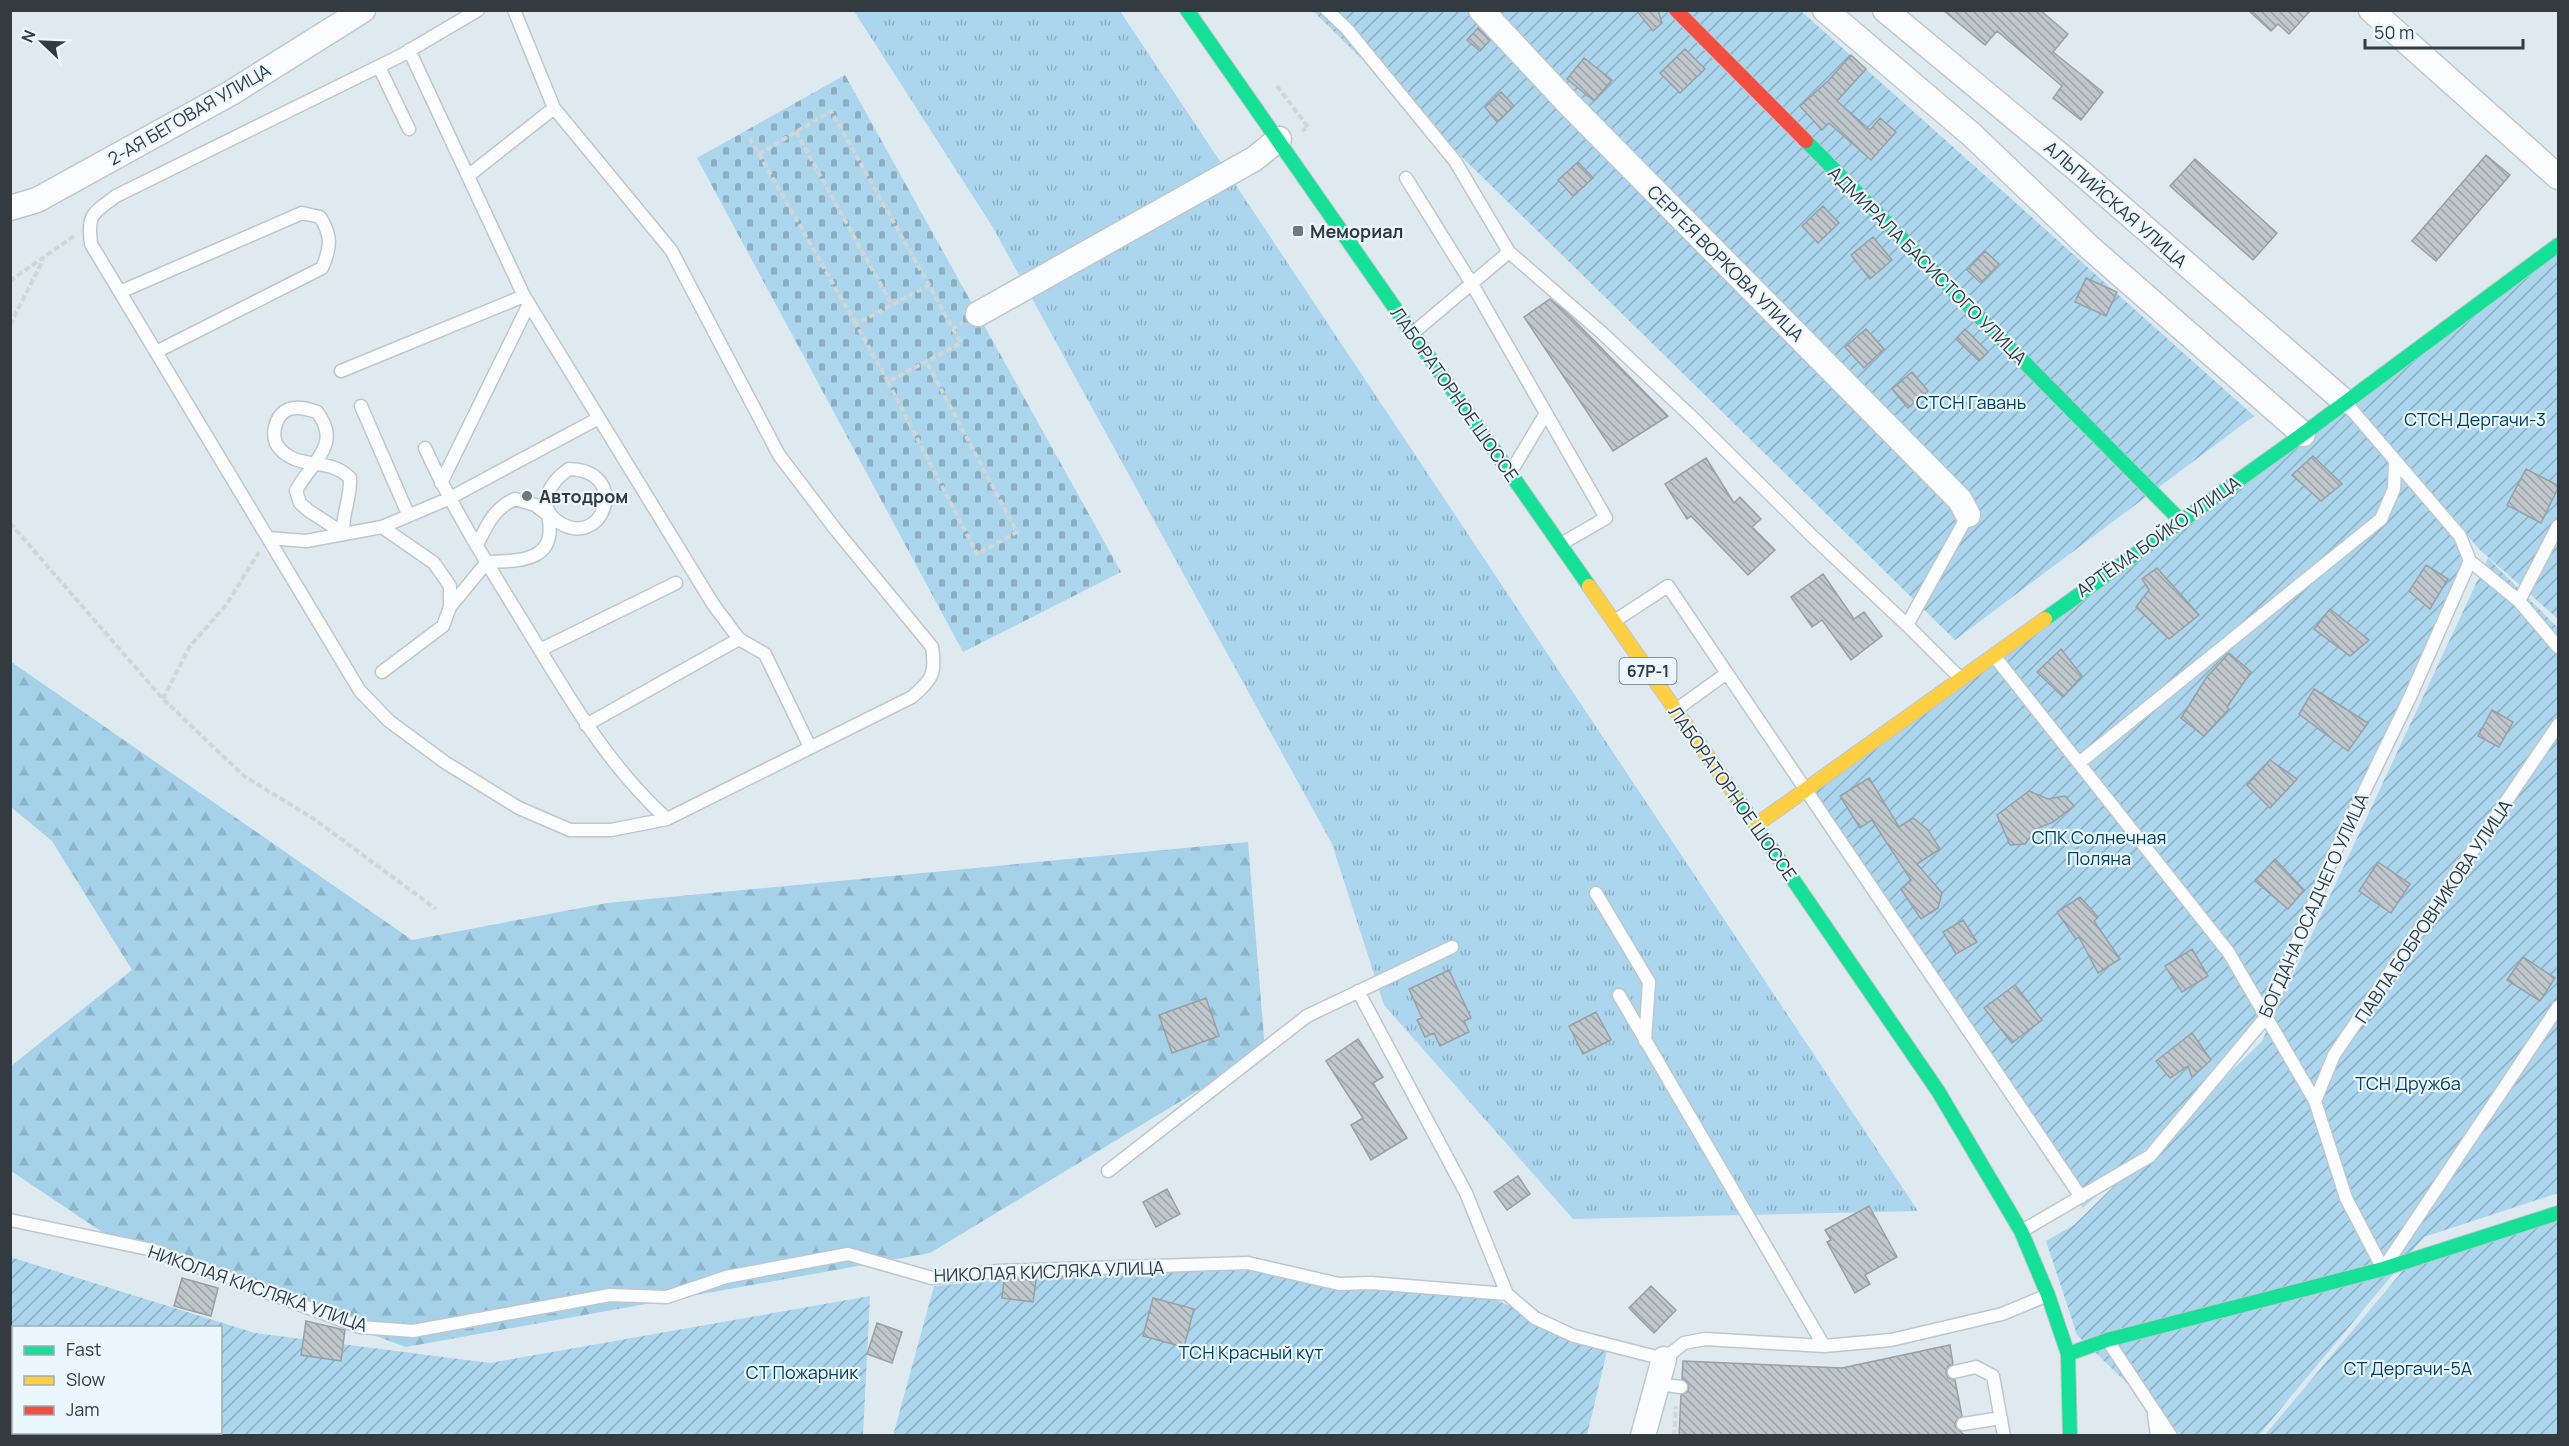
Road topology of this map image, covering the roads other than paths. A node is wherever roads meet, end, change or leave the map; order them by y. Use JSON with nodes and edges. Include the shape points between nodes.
{"nodes":[{"id":1,"x":363,"y":10,"type":"edge"},
{"id":2,"x":477,"y":10,"type":"edge"},
{"id":3,"x":514,"y":10,"type":"edge"},
{"id":4,"x":1187,"y":10,"type":"edge"},
{"id":5,"x":1327,"y":10,"type":"edge"},
{"id":6,"x":1481,"y":10,"type":"edge"},
{"id":7,"x":1676,"y":10,"type":"edge"},
{"id":8,"x":1825,"y":10,"type":"edge"},
{"id":9,"x":1885,"y":10,"type":"edge"},
{"id":10,"x":2371,"y":10,"type":"edge"},
{"id":11,"x":409,"y":50,"type":"junction"},
{"id":12,"x":379,"y":67,"type":"junction"},
{"id":13,"x":554,"y":108,"type":"junction"},
{"id":14,"x":409,"y":129,"type":"dead end"},
{"id":15,"x":1279,"y":139,"type":"junction"},
{"id":16,"x":468,"y":176,"type":"junction"},
{"id":17,"x":2559,"y":177,"type":"edge"},
{"id":18,"x":1406,"y":178,"type":"dead end"},
{"id":19,"x":10,"y":208,"type":"edge"},
{"id":20,"x":2559,"y":245,"type":"edge"},
{"id":21,"x":1509,"y":252,"type":"junction"},
{"id":22,"x":1472,"y":284,"type":"junction"},
{"id":23,"x":120,"y":292,"type":"junction"},
{"id":24,"x":526,"y":300,"type":"junction"},
{"id":25,"x":978,"y":314,"type":"road end"},
{"id":26,"x":1412,"y":333,"type":"junction"},
{"id":27,"x":156,"y":352,"type":"junction"},
{"id":28,"x":341,"y":371,"type":"dead end"},
{"id":29,"x":2344,"y":401,"type":"junction"},
{"id":30,"x":361,"y":406,"type":"dead end"},
{"id":31,"x":1546,"y":413,"type":"junction"},
{"id":32,"x":599,"y":418,"type":"junction"},
{"id":33,"x":2303,"y":434,"type":"junction"},
{"id":34,"x":425,"y":448,"type":"dead end"},
{"id":35,"x":314,"y":463,"type":"junction"},
{"id":36,"x":2395,"y":463,"type":"junction"},
{"id":37,"x":1510,"y":473,"type":"junction"},
{"id":38,"x":441,"y":483,"type":"junction"},
{"id":39,"x":448,"y":499,"type":"junction"},
{"id":40,"x":408,"y":514,"type":"junction"},
{"id":41,"x":548,"y":514,"type":"junction"},
{"id":42,"x":1968,"y":516,"type":"joint"},
{"id":43,"x":2180,"y":520,"type":"junction"},
{"id":44,"x":2559,"y":526,"type":"edge"},
{"id":45,"x":382,"y":527,"type":"junction"},
{"id":46,"x":343,"y":533,"type":"junction"},
{"id":47,"x":268,"y":538,"type":"junction"},
{"id":48,"x":477,"y":545,"type":"junction"},
{"id":49,"x":1560,"y":545,"type":"junction"},
{"id":50,"x":2470,"y":561,"type":"junction"},
{"id":51,"x":487,"y":562,"type":"junction"},
{"id":52,"x":676,"y":583,"type":"dead end"},
{"id":53,"x":2519,"y":601,"type":"junction"},
{"id":54,"x":450,"y":607,"type":"junction"},
{"id":55,"x":1614,"y":621,"type":"junction"},
{"id":56,"x":1907,"y":625,"type":"junction"},
{"id":57,"x":739,"y":639,"type":"junction"},
{"id":58,"x":2559,"y":647,"type":"edge"},
{"id":59,"x":540,"y":650,"type":"junction"},
{"id":60,"x":1993,"y":654,"type":"junction"},
{"id":61,"x":381,"y":672,"type":"dead end"},
{"id":62,"x":1727,"y":673,"type":"junction"},
{"id":63,"x":1960,"y":678,"type":"junction"},
{"id":64,"x":1675,"y":710,"type":"junction"},
{"id":65,"x":586,"y":725,"type":"junction"},
{"id":66,"x":2559,"y":725,"type":"edge"},
{"id":67,"x":810,"y":747,"type":"junction"},
{"id":68,"x":2079,"y":763,"type":"junction"},
{"id":69,"x":1806,"y":788,"type":"junction"},
{"id":70,"x":667,"y":819,"type":"junction"},
{"id":71,"x":1756,"y":825,"type":"junction"},
{"id":72,"x":1596,"y":893,"type":"dead end"},
{"id":73,"x":1452,"y":947,"type":"dead end"},
{"id":74,"x":1358,"y":991,"type":"junction"},
{"id":75,"x":1619,"y":995,"type":"dead end"},
{"id":76,"x":2559,"y":1007,"type":"edge"},
{"id":77,"x":2266,"y":1017,"type":"junction"},
{"id":78,"x":1645,"y":1041,"type":"junction"},
{"id":79,"x":2315,"y":1101,"type":"junction"},
{"id":80,"x":1108,"y":1171,"type":"dead end"},
{"id":81,"x":2081,"y":1197,"type":"junction"},
{"id":82,"x":2559,"y":1213,"type":"edge"},
{"id":83,"x":10,"y":1220,"type":"edge"},
{"id":84,"x":2021,"y":1231,"type":"junction"},
{"id":85,"x":2383,"y":1269,"type":"junction"},
{"id":86,"x":1507,"y":1294,"type":"junction"},
{"id":87,"x":2048,"y":1296,"type":"junction"},
{"id":88,"x":2107,"y":1340,"type":"junction"},
{"id":89,"x":1824,"y":1346,"type":"junction"},
{"id":90,"x":2068,"y":1354,"type":"junction"},
{"id":91,"x":1664,"y":1359,"type":"junction"},
{"id":92,"x":1954,"y":1372,"type":"dead end"},
{"id":93,"x":2154,"y":1410,"type":"junction"},
{"id":94,"x":2001,"y":1418,"type":"junction"},
{"id":95,"x":1963,"y":1424,"type":"dead end"},
{"id":96,"x":1643,"y":1435,"type":"edge"},
{"id":97,"x":1648,"y":1436,"type":"edge"},
{"id":98,"x":2004,"y":1436,"type":"edge"},
{"id":99,"x":2070,"y":1436,"type":"edge"},
{"id":100,"x":2157,"y":1436,"type":"edge"},
{"id":101,"x":2170,"y":1436,"type":"edge"}],
"edges":[{"from":1,"to":19,"type":"street","name":"2-АЯ БЕГОВАЯ УЛИЦА","via":[[231,93],[37,200]]},
{"from":2,"to":11,"type":"lane"},
{"from":3,"to":13,"type":"lane"},
{"from":4,"to":15,"type":"main road","name":"ЛАБОРАТОРНОЕ ШОССЕ","number":"67Р-1"},
{"from":5,"to":21,"type":"lane","via":[[1455,161]]},
{"from":6,"to":42,"type":"street","name":"СЕРГЕЯ ВОРКОВА УЛИЦА","via":[[1960,500]]},
{"from":7,"to":43,"type":"main road","name":"АДМИРАЛА БАСИСТОГО УЛИЦА"},
{"from":8,"to":33,"type":"street","via":[[1972,135],[2088,246]]},
{"from":9,"to":29,"type":"street","name":"АЛЬПИЙСКАЯ УЛИЦА","via":[[2085,176]]},
{"from":10,"to":17,"type":"street"},
{"from":11,"to":12,"type":"lane"},
{"from":11,"to":16,"type":"lane"},
{"from":12,"to":14,"type":"lane"},
{"from":12,"to":23,"type":"lane","via":[[145,180],[94,213],[88,224],[91,244]]},
{"from":13,"to":16,"type":"lane"},
{"from":13,"to":67,"type":"lane","via":[[671,250],[779,454],[932,647],[935,669],[927,685],[912,697]]},
{"from":15,"to":25,"type":"street","via":[[1254,159]]},
{"from":15,"to":26,"type":"main road","name":"ЛАБОРАТОРНОЕ ШОССЕ","number":"67Р-1"},
{"from":16,"to":24,"type":"lane"},
{"from":18,"to":22,"type":"lane"},
{"from":20,"to":29,"type":"main road","name":"АРТЁМА БОЙКО УЛИЦА"},
{"from":21,"to":22,"type":"lane"},
{"from":21,"to":56,"type":"lane","via":[[1696,421]]},
{"from":22,"to":26,"type":"lane"},
{"from":22,"to":31,"type":"lane"},
{"from":23,"to":27,"type":"lane"},
{"from":23,"to":27,"type":"lane","via":[[302,213],[320,217],[329,230],[330,251],[322,268]]},
{"from":24,"to":28,"type":"lane"},
{"from":24,"to":32,"type":"lane"},
{"from":24,"to":38,"type":"lane"},
{"from":26,"to":37,"type":"main road","name":"ЛАБОРАТОРНОЕ ШОССЕ","number":"67Р-1"},
{"from":27,"to":47,"type":"lane"},
{"from":29,"to":33,"type":"main road","name":"АРТЁМА БОЙКО УЛИЦА"},
{"from":29,"to":36,"type":"lane"},
{"from":30,"to":40,"type":"lane"},
{"from":31,"to":37,"type":"lane"},
{"from":31,"to":49,"type":"lane","via":[[1606,518]]},
{"from":32,"to":39,"type":"lane"},
{"from":32,"to":57,"type":"lane","via":[[713,604]]},
{"from":33,"to":43,"type":"main road","name":"АРТЁМА БОЙКО УЛИЦА"},
{"from":34,"to":38,"type":"lane"},
{"from":35,"to":35,"type":"lane","via":[[327,442],[324,421],[316,412],[291,408],[281,414],[275,426],[278,447],[299,463]]},
{"from":35,"to":46,"type":"lane","via":[[341,470],[350,478],[351,490],[342,517]]},
{"from":35,"to":46,"type":"lane","via":[[296,491],[300,503]]},
{"from":36,"to":50,"type":"lane","via":[[2460,536]]},
{"from":36,"to":68,"type":"lane","via":[[2394,489],[2381,519]]},
{"from":37,"to":49,"type":"main road","name":"ЛАБОРАТОРНОЕ ШОССЕ","number":"67Р-1"},
{"from":38,"to":39,"type":"lane"},
{"from":39,"to":40,"type":"lane"},
{"from":39,"to":48,"type":"lane"},
{"from":40,"to":45,"type":"lane"},
{"from":41,"to":41,"type":"lane","via":[[548,491],[557,477],[569,469],[595,476],[604,488],[606,505],[589,527],[577,529]]},
{"from":41,"to":48,"type":"lane","via":[[515,499],[501,505]]},
{"from":41,"to":51,"type":"lane","via":[[550,541],[541,552],[527,559]]},
{"from":42,"to":56,"type":"lane"},
{"from":43,"to":60,"type":"main road","name":"АРТЁМА БОЙКО УЛИЦА"},
{"from":44,"to":53,"type":"lane"},
{"from":45,"to":46,"type":"lane"},
{"from":45,"to":54,"type":"lane","via":[[434,563],[450,586]]},
{"from":46,"to":47,"type":"lane","via":[[306,541]]},
{"from":47,"to":70,"type":"lane","via":[[360,691],[390,721],[446,763],[519,808],[570,830],[611,831]]},
{"from":48,"to":51,"type":"lane"},
{"from":49,"to":55,"type":"main road","name":"ЛАБОРАТОРНОЕ ШОССЕ","number":"67Р-1"},
{"from":50,"to":53,"type":"lane"},
{"from":50,"to":77,"type":"lane","name":"БОГДАНА ОСАДЧЕГО УЛИЦА","via":[[2334,854]]},
{"from":51,"to":54,"type":"lane"},
{"from":51,"to":59,"type":"lane"},
{"from":52,"to":59,"type":"lane"},
{"from":53,"to":58,"type":"lane"},
{"from":54,"to":61,"type":"lane","via":[[443,626]]},
{"from":55,"to":62,"type":"lane","via":[[1668,586]]},
{"from":55,"to":64,"type":"main road","name":"ЛАБОРАТОРНОЕ ШОССЕ","number":"67Р-1"},
{"from":56,"to":63,"type":"lane"},
{"from":57,"to":65,"type":"lane"},
{"from":57,"to":67,"type":"lane","via":[[765,654]]},
{"from":59,"to":65,"type":"lane"},
{"from":60,"to":63,"type":"main road","name":"АРТЁМА БОЙКО УЛИЦА"},
{"from":60,"to":68,"type":"lane"},
{"from":62,"to":64,"type":"lane"},
{"from":62,"to":69,"type":"lane"},
{"from":63,"to":69,"type":"main road","name":"АРТЁМА БОЙКО УЛИЦА"},
{"from":64,"to":71,"type":"main road","name":"ЛАБОРАТОРНОЕ ШОССЕ","number":"67Р-1"},
{"from":65,"to":70,"type":"lane","via":[[637,792]]},
{"from":66,"to":79,"type":"lane","name":"ПАВЛА БОБРОВНИКОВА УЛИЦА","via":[[2334,1055]]},
{"from":67,"to":70,"type":"lane"},
{"from":68,"to":77,"type":"lane","via":[[2229,953]]},
{"from":69,"to":71,"type":"main road","name":"АРТЁМА БОЙКО УЛИЦА"},
{"from":69,"to":81,"type":"lane"},
{"from":71,"to":84,"type":"main road","name":"ЛАБОРАТОРНОЕ ШОССЕ","number":"67Р-1","via":[[1938,1091]]},
{"from":72,"to":78,"type":"lane","via":[[1649,982]]},
{"from":73,"to":74,"type":"lane"},
{"from":74,"to":80,"type":"lane","via":[[1307,1016]]},
{"from":74,"to":86,"type":"lane","via":[[1466,1193]]},
{"from":75,"to":78,"type":"lane"},
{"from":76,"to":85,"type":"lane"},
{"from":77,"to":79,"type":"lane"},
{"from":77,"to":81,"type":"lane","name":"БОГДАНА ОСАДЧЕГО УЛИЦА","via":[[2150,1156]]},
{"from":78,"to":89,"type":"lane"},
{"from":79,"to":85,"type":"lane","via":[[2346,1198]]},
{"from":81,"to":84,"type":"lane","name":"БОГДАНА ОСАДЧЕГО УЛИЦА"},
{"from":82,"to":85,"type":"main road"},
{"from":83,"to":86,"type":"lane","name":"НИКОЛАЯ КИСЛЯКА УЛИЦА","via":[[153,1250],[360,1327],[413,1331],[610,1295],[668,1297],[726,1277],[848,1254],[932,1278],[998,1271],[1248,1263],[1339,1284]]},
{"from":84,"to":87,"type":"main road","name":"ЛАБОРАТОРНОЕ ШОССЕ","number":"67Р-1"},
{"from":85,"to":88,"type":"main road"},
{"from":86,"to":91,"type":"lane","via":[[1535,1318],[1574,1336]]},
{"from":87,"to":89,"type":"lane","via":[[2002,1314],[1891,1341]]},
{"from":87,"to":90,"type":"main road","name":"ЛАБОРАТОРНОЕ ШОССЕ","number":"67Р-1"},
{"from":88,"to":90,"type":"main road"},
{"from":88,"to":93,"type":"lane"},
{"from":89,"to":91,"type":"lane","via":[[1705,1338],[1684,1343]]},
{"from":90,"to":99,"type":"main road","name":"ЛАБОРАТОРНОЕ ШОССЕ","number":"67Р-1"},
{"from":91,"to":96,"type":"street","via":[[1672,1386]]},
{"from":92,"to":94,"type":"lane","via":[[1976,1367],[1993,1376]]},
{"from":93,"to":100,"type":"lane"},
{"from":93,"to":101,"type":"lane"},
{"from":94,"to":95,"type":"lane"},
{"from":94,"to":98,"type":"lane"},
{"from":96,"to":97,"type":"lane"}]}
